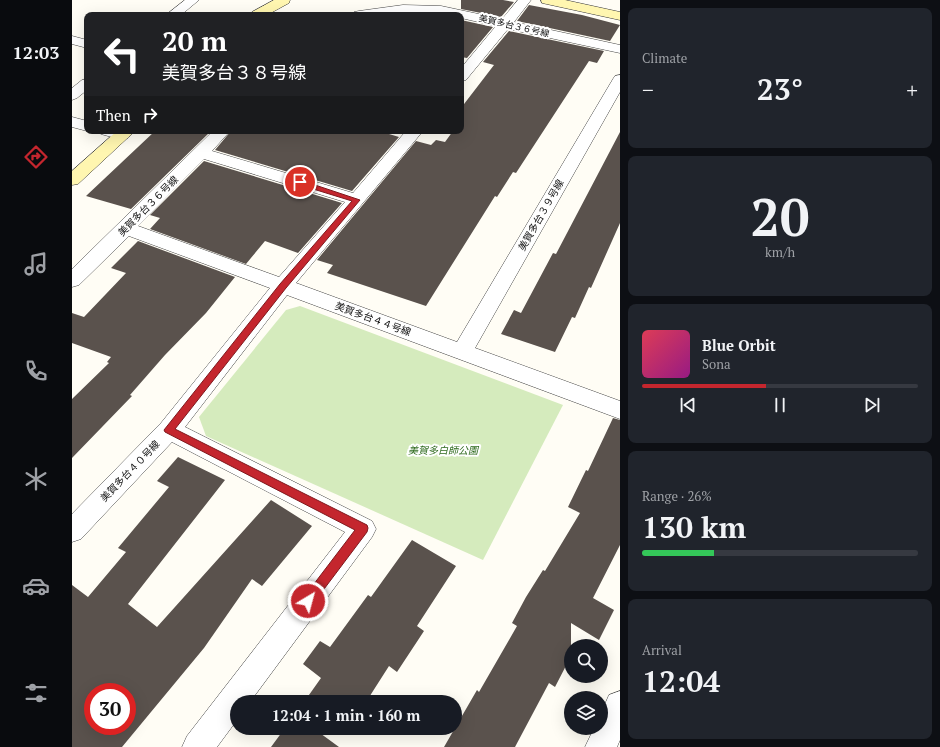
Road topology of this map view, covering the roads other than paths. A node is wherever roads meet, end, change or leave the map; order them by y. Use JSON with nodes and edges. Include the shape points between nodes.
{"nodes":[{"id":1,"x":189,"y":0,"type":"edge"},
{"id":2,"x":284,"y":0,"type":"edge"},
{"id":3,"x":526,"y":0,"type":"edge"},
{"id":4,"x":547,"y":0,"type":"edge"},
{"id":5,"x":177,"y":12,"type":"edge"},
{"id":6,"x":262,"y":12,"type":"edge"},
{"id":7,"x":380,"y":12,"type":"edge"},
{"id":8,"x":450,"y":12,"type":"edge"},
{"id":9,"x":464,"y":15,"type":"edge"},
{"id":10,"x":620,"y":16,"type":"edge"},
{"id":11,"x":506,"y":24,"type":"junction"},
{"id":12,"x":72,"y":40,"type":"edge"},
{"id":13,"x":84,"y":43,"type":"edge"},
{"id":14,"x":620,"y":50,"type":"edge"},
{"id":15,"x":464,"y":73,"type":"edge"},
{"id":16,"x":620,"y":79,"type":"edge"},
{"id":17,"x":84,"y":85,"type":"edge"},
{"id":18,"x":72,"y":95,"type":"edge"},
{"id":19,"x":72,"y":122,"type":"edge"},
{"id":20,"x":84,"y":125,"type":"edge"},
{"id":21,"x":117,"y":134,"type":"edge"},
{"id":22,"x":219,"y":134,"type":"edge"},
{"id":23,"x":411,"y":134,"type":"edge"},
{"id":24,"x":201,"y":153,"type":"junction"},
{"id":25,"x":72,"y":180,"type":"edge"},
{"id":26,"x":357,"y":200,"type":"junction"},
{"id":27,"x":126,"y":228,"type":"junction"},
{"id":28,"x":72,"y":280,"type":"edge"},
{"id":29,"x":283,"y":286,"type":"junction"},
{"id":30,"x":462,"y":352,"type":"junction"},
{"id":31,"x":620,"y":410,"type":"edge"},
{"id":32,"x":169,"y":430,"type":"junction"},
{"id":33,"x":72,"y":531,"type":"edge"},
{"id":34,"x":620,"y":706,"type":"edge"},
{"id":35,"x":198,"y":747,"type":"edge"},
{"id":36,"x":601,"y":747,"type":"edge"}],
"edges":[{"from":1,"to":5,"type":"street"},
{"from":2,"to":6,"type":"street"},
{"from":3,"to":11,"type":"street"},
{"from":4,"to":10,"type":"street"},
{"from":7,"to":8,"type":"street","name":"美賀多台３６号線","via":[[402,9]]},
{"from":9,"to":11,"type":"street","name":"美賀多台３６号線"},
{"from":11,"to":14,"type":"street","name":"美賀多台３６号線"},
{"from":11,"to":15,"type":"street"},
{"from":12,"to":13,"type":"street"},
{"from":16,"to":30,"type":"street","name":"美賀多台３９号線"},
{"from":17,"to":18,"type":"street"},
{"from":19,"to":20,"type":"street"},
{"from":21,"to":25,"type":"street"},
{"from":22,"to":24,"type":"street","name":"美賀多台３６号線"},
{"from":23,"to":26,"type":"street","name":"美賀多台４０号線"},
{"from":24,"to":26,"type":"street"},
{"from":24,"to":27,"type":"street","name":"美賀多台３６号線"},
{"from":26,"to":29,"type":"street","name":"美賀多台４０号線"},
{"from":27,"to":28,"type":"street","name":"美賀多台３６号線"},
{"from":27,"to":29,"type":"street","name":"美賀多台４４号線"},
{"from":29,"to":30,"type":"street","name":"美賀多台４４号線"},
{"from":29,"to":32,"type":"street","name":"美賀多台４０号線"},
{"from":30,"to":31,"type":"street","name":"美賀多台４４号線"},
{"from":32,"to":33,"type":"street","name":"美賀多台４０号線"},
{"from":32,"to":35,"type":"street","via":[[363,528]]},
{"from":34,"to":36,"type":"street"}]}
